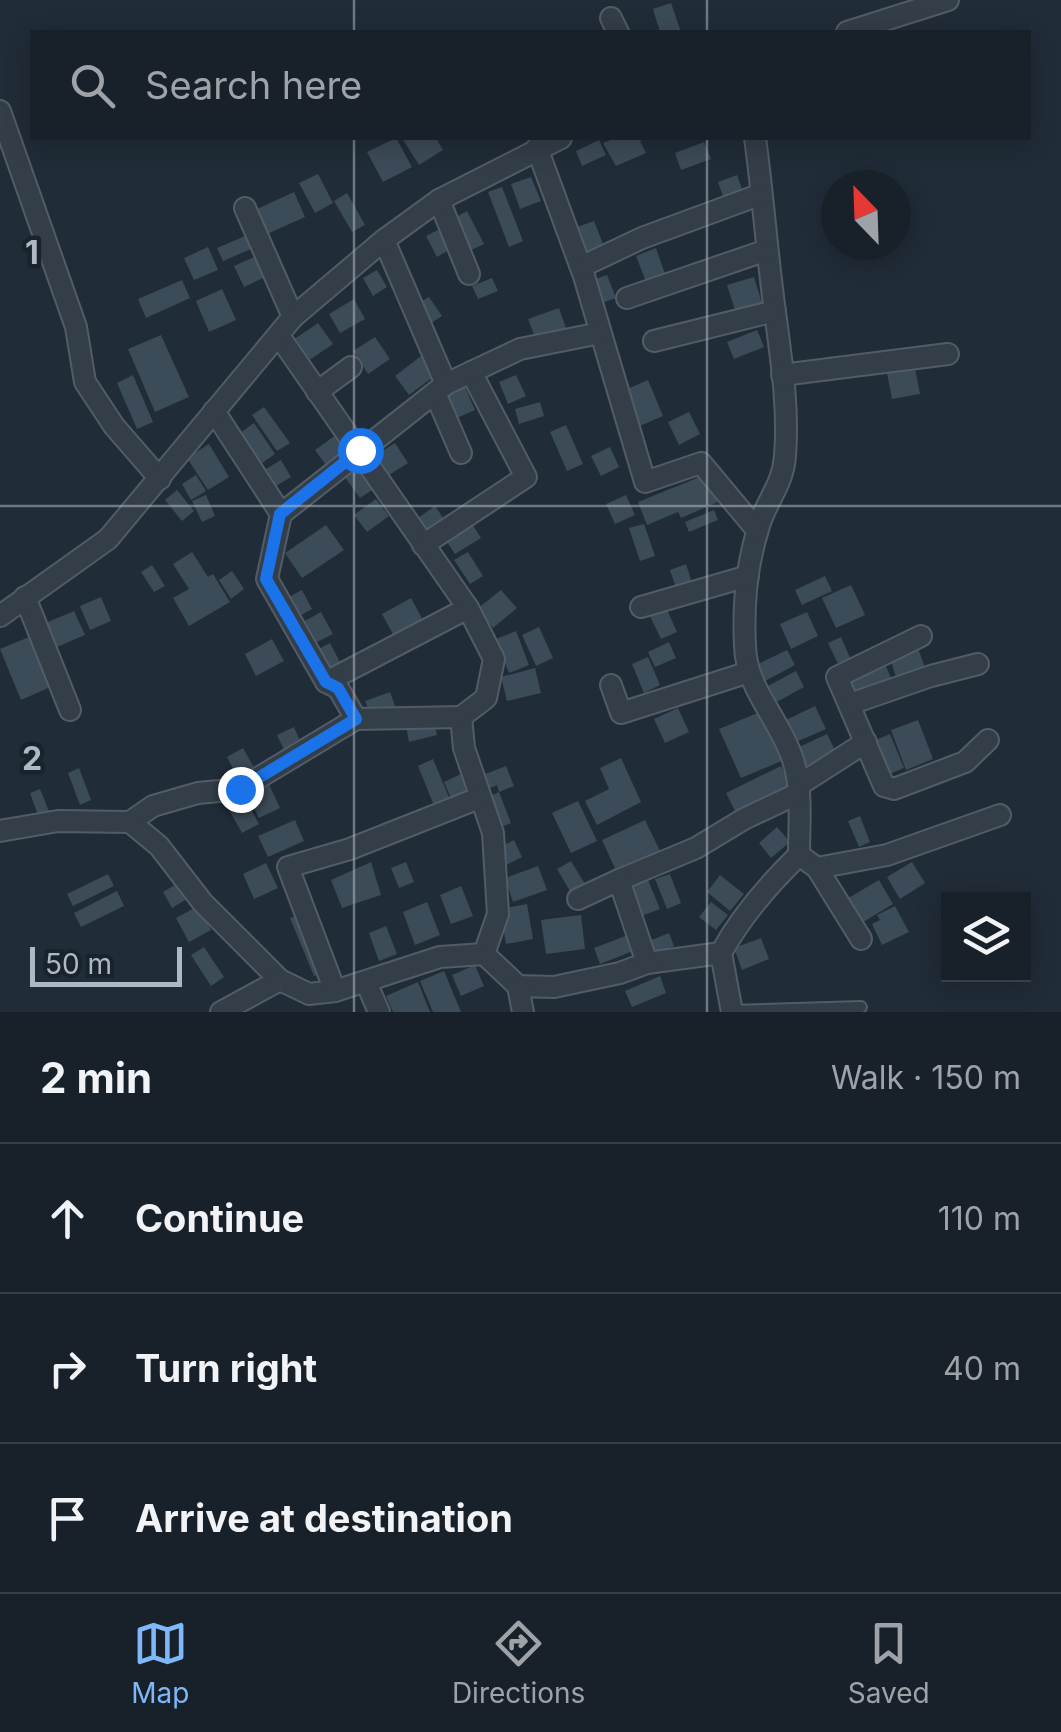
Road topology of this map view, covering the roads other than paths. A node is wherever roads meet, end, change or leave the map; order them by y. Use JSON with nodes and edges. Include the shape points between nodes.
{"nodes":[{"id":1,"x":945,"y":0,"type":"edge"},
{"id":2,"x":853,"y":30,"type":"edge"},
{"id":3,"x":0,"y":111,"type":"edge"},
{"id":4,"x":555,"y":140,"type":"edge"},
{"id":5,"x":755,"y":140,"type":"edge"},
{"id":6,"x":536,"y":148,"type":"junction"},
{"id":7,"x":759,"y":195,"type":"junction"},
{"id":8,"x":439,"y":200,"type":"junction"},
{"id":9,"x":245,"y":208,"type":"dead end"},
{"id":10,"x":384,"y":240,"type":"junction"},
{"id":11,"x":767,"y":250,"type":"junction"},
{"id":12,"x":581,"y":267,"type":"junction"},
{"id":13,"x":468,"y":274,"type":"dead end"},
{"id":14,"x":627,"y":298,"type":"dead end"},
{"id":15,"x":774,"y":311,"type":"junction"},
{"id":16,"x":294,"y":317,"type":"junction"},
{"id":17,"x":600,"y":333,"type":"junction"},
{"id":18,"x":279,"y":336,"type":"junction"},
{"id":19,"x":654,"y":341,"type":"dead end"},
{"id":20,"x":948,"y":354,"type":"dead end"},
{"id":21,"x":351,"y":367,"type":"dead end"},
{"id":22,"x":471,"y":372,"type":"junction"},
{"id":23,"x":782,"y":375,"type":"junction"},
{"id":24,"x":440,"y":388,"type":"junction"},
{"id":25,"x":317,"y":392,"type":"junction"},
{"id":26,"x":214,"y":411,"type":"junction"},
{"id":27,"x":360,"y":450,"type":"junction"},
{"id":28,"x":461,"y":453,"type":"dead end"},
{"id":29,"x":160,"y":479,"type":"junction"},
{"id":30,"x":280,"y":514,"type":"junction"},
{"id":31,"x":757,"y":530,"type":"junction"},
{"id":32,"x":424,"y":544,"type":"junction"},
{"id":33,"x":748,"y":576,"type":"junction"},
{"id":34,"x":24,"y":597,"type":"junction"},
{"id":35,"x":641,"y":607,"type":"dead end"},
{"id":36,"x":468,"y":608,"type":"junction"},
{"id":37,"x":0,"y":616,"type":"edge"},
{"id":38,"x":921,"y":636,"type":"dead end"},
{"id":39,"x":978,"y":664,"type":"dead end"},
{"id":40,"x":746,"y":673,"type":"junction"},
{"id":41,"x":326,"y":682,"type":"junction"},
{"id":42,"x":612,"y":685,"type":"dead end"},
{"id":43,"x":850,"y":704,"type":"junction"},
{"id":44,"x":70,"y":710,"type":"dead end"},
{"id":45,"x":461,"y":716,"type":"junction"},
{"id":46,"x":356,"y":719,"type":"junction"},
{"id":47,"x":988,"y":740,"type":"dead end"},
{"id":48,"x":866,"y":742,"type":"junction"},
{"id":49,"x":799,"y":789,"type":"junction"},
{"id":50,"x":479,"y":798,"type":"junction"},
{"id":51,"x":1000,"y":816,"type":"dead end"},
{"id":52,"x":130,"y":822,"type":"junction"},
{"id":53,"x":0,"y":831,"type":"edge"},
{"id":54,"x":799,"y":854,"type":"junction"},
{"id":55,"x":817,"y":868,"type":"junction"},
{"id":56,"x":619,"y":880,"type":"junction"},
{"id":57,"x":578,"y":898,"type":"dead end"},
{"id":58,"x":861,"y":939,"type":"dead end"},
{"id":59,"x":721,"y":953,"type":"junction"},
{"id":60,"x":484,"y":954,"type":"junction"},
{"id":61,"x":647,"y":964,"type":"junction"},
{"id":62,"x":280,"y":980,"type":"junction"},
{"id":63,"x":366,"y":982,"type":"junction"},
{"id":64,"x":518,"y":986,"type":"junction"},
{"id":65,"x":336,"y":991,"type":"junction"},
{"id":66,"x":311,"y":1003,"type":"edge"},
{"id":67,"x":861,"y":1007,"type":"dead end"},
{"id":68,"x":222,"y":1012,"type":"edge"},
{"id":69,"x":379,"y":1012,"type":"edge"},
{"id":70,"x":523,"y":1012,"type":"edge"},
{"id":71,"x":732,"y":1012,"type":"edge"}],
"edges":[{"from":1,"to":2,"type":"street"},
{"from":3,"to":29,"type":"street","via":[[76,327],[86,382]]},
{"from":4,"to":6,"type":"street"},
{"from":5,"to":7,"type":"street"},
{"from":6,"to":8,"type":"street"},
{"from":6,"to":12,"type":"street"},
{"from":7,"to":11,"type":"street"},
{"from":7,"to":12,"type":"street"},
{"from":8,"to":10,"type":"street"},
{"from":8,"to":13,"type":"street"},
{"from":9,"to":16,"type":"street"},
{"from":10,"to":16,"type":"street"},
{"from":10,"to":24,"type":"street"},
{"from":11,"to":14,"type":"street"},
{"from":11,"to":15,"type":"street"},
{"from":12,"to":17,"type":"street"},
{"from":15,"to":19,"type":"street"},
{"from":15,"to":23,"type":"street"},
{"from":16,"to":18,"type":"street"},
{"from":17,"to":22,"type":"street","via":[[520,349]]},
{"from":17,"to":31,"type":"street","via":[[644,482],[701,464]]},
{"from":18,"to":25,"type":"street"},
{"from":18,"to":26,"type":"street"},
{"from":20,"to":23,"type":"street"},
{"from":21,"to":25,"type":"street"},
{"from":22,"to":24,"type":"street"},
{"from":22,"to":32,"type":"street","via":[[526,476]]},
{"from":23,"to":31,"type":"street","via":[[782,479]]},
{"from":24,"to":27,"type":"street"},
{"from":24,"to":28,"type":"street"},
{"from":25,"to":27,"type":"street"},
{"from":26,"to":29,"type":"street"},
{"from":26,"to":30,"type":"street"},
{"from":27,"to":30,"type":"street"},
{"from":27,"to":32,"type":"street"},
{"from":29,"to":34,"type":"street","via":[[108,539]]},
{"from":30,"to":41,"type":"street","via":[[266,579]]},
{"from":31,"to":33,"type":"street"},
{"from":32,"to":36,"type":"street"},
{"from":33,"to":35,"type":"street"},
{"from":33,"to":40,"type":"street"},
{"from":34,"to":37,"type":"street"},
{"from":34,"to":44,"type":"street"},
{"from":36,"to":41,"type":"street"},
{"from":36,"to":45,"type":"street","via":[[494,659],[486,698]]},
{"from":38,"to":43,"type":"street","via":[[837,677]]},
{"from":39,"to":43,"type":"street"},
{"from":40,"to":42,"type":"street","via":[[622,712]]},
{"from":40,"to":49,"type":"street","via":[[792,757]]},
{"from":41,"to":46,"type":"street","via":[[338,688]]},
{"from":43,"to":48,"type":"street"},
{"from":45,"to":46,"type":"street"},
{"from":45,"to":50,"type":"street"},
{"from":46,"to":52,"type":"street","via":[[240,789],[153,806]]},
{"from":47,"to":48,"type":"street","via":[[965,762],[894,789],[884,786]]},
{"from":48,"to":49,"type":"street"},
{"from":49,"to":54,"type":"street"},
{"from":49,"to":56,"type":"street","via":[[696,848]]},
{"from":50,"to":60,"type":"street","via":[[493,833],[498,914]]},
{"from":50,"to":65,"type":"street","via":[[288,867]]},
{"from":51,"to":55,"type":"street","via":[[888,856]]},
{"from":52,"to":53,"type":"street","via":[[58,820]]},
{"from":52,"to":62,"type":"street"},
{"from":54,"to":55,"type":"street"},
{"from":54,"to":59,"type":"street","via":[[734,928]]},
{"from":55,"to":58,"type":"street"},
{"from":56,"to":57,"type":"street"},
{"from":56,"to":61,"type":"street"},
{"from":59,"to":61,"type":"street"},
{"from":59,"to":71,"type":"street"},
{"from":60,"to":63,"type":"street","via":[[440,957]]},
{"from":60,"to":64,"type":"street"},
{"from":61,"to":64,"type":"street","via":[[554,987]]},
{"from":62,"to":66,"type":"street"},
{"from":62,"to":68,"type":"street"},
{"from":63,"to":65,"type":"street"},
{"from":63,"to":69,"type":"street"},
{"from":64,"to":70,"type":"street"},
{"from":65,"to":66,"type":"street"},
{"from":67,"to":71,"type":"lane"}]}
